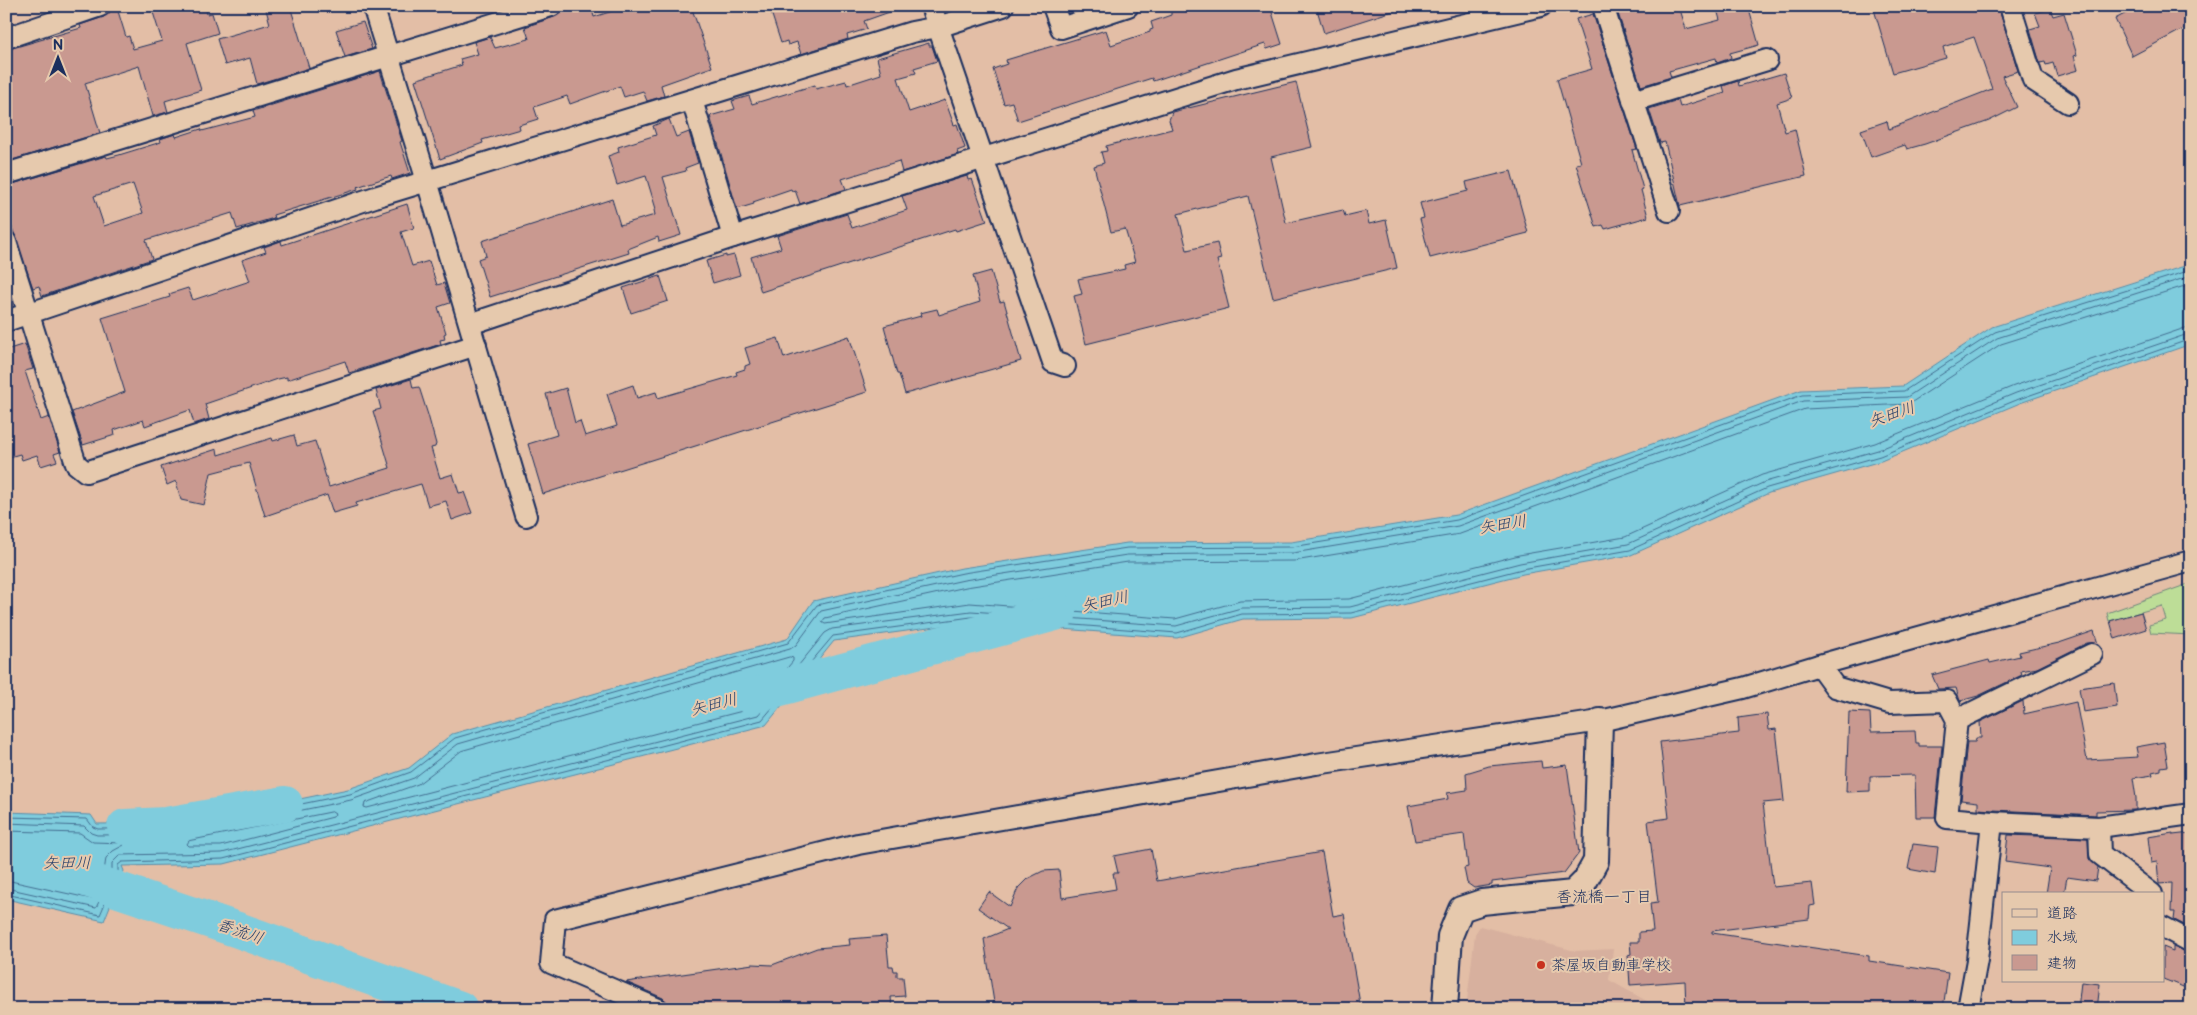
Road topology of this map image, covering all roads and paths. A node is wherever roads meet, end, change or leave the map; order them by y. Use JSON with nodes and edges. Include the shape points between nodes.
{"nodes":[{"id":1,"x":100,"y":6,"type":"edge"},
{"id":2,"x":373,"y":6,"type":"edge"},
{"id":3,"x":551,"y":6,"type":"edge"},
{"id":4,"x":931,"y":6,"type":"edge"},
{"id":5,"x":1003,"y":6,"type":"edge"},
{"id":6,"x":1053,"y":6,"type":"edge"},
{"id":7,"x":1128,"y":6,"type":"edge"},
{"id":8,"x":1541,"y":6,"type":"edge"},
{"id":9,"x":1603,"y":6,"type":"edge"},
{"id":10,"x":2010,"y":6,"type":"edge"},
{"id":11,"x":1497,"y":12,"type":"edge"},
{"id":12,"x":938,"y":27,"type":"junction"},
{"id":13,"x":6,"y":38,"type":"edge"},
{"id":14,"x":388,"y":57,"type":"junction"},
{"id":15,"x":1767,"y":60,"type":"dead end"},
{"id":16,"x":692,"y":100,"type":"junction"},
{"id":17,"x":1633,"y":101,"type":"junction"},
{"id":18,"x":2068,"y":103,"type":"dead end"},
{"id":19,"x":984,"y":159,"type":"junction"},
{"id":20,"x":6,"y":174,"type":"edge"},
{"id":21,"x":427,"y":181,"type":"junction"},
{"id":22,"x":1669,"y":211,"type":"dead end"},
{"id":23,"x":732,"y":238,"type":"junction"},
{"id":24,"x":6,"y":242,"type":"edge"},
{"id":25,"x":28,"y":313,"type":"junction"},
{"id":26,"x":6,"y":321,"type":"edge"},
{"id":27,"x":470,"y":324,"type":"junction"},
{"id":28,"x":476,"y":345,"type":"junction"},
{"id":29,"x":1065,"y":366,"type":"dead end"},
{"id":30,"x":526,"y":516,"type":"dead end"},
{"id":31,"x":2191,"y":561,"type":"edge"},
{"id":32,"x":2092,"y":654,"type":"dead end"},
{"id":33,"x":1819,"y":665,"type":"junction"},
{"id":34,"x":1957,"y":720,"type":"junction"},
{"id":35,"x":1600,"y":721,"type":"junction"},
{"id":36,"x":2191,"y":814,"type":"edge"},
{"id":37,"x":1992,"y":822,"type":"junction"},
{"id":38,"x":2100,"y":827,"type":"junction"},
{"id":39,"x":2149,"y":892,"type":"edge"},
{"id":40,"x":2164,"y":928,"type":"edge"},
{"id":41,"x":2191,"y":942,"type":"edge"},
{"id":42,"x":658,"y":1009,"type":"edge"},
{"id":43,"x":1445,"y":1009,"type":"edge"},
{"id":44,"x":1968,"y":1009,"type":"edge"}],
"edges":[{"from":1,"to":13,"type":"street"},
{"from":2,"to":14,"type":"street"},
{"from":3,"to":14,"type":"street"},
{"from":4,"to":12,"type":"street"},
{"from":5,"to":12,"type":"street"},
{"from":6,"to":7,"type":"street","via":[[1061,28]]},
{"from":8,"to":11,"type":"street"},
{"from":9,"to":17,"type":"street"},
{"from":10,"to":18,"type":"street","via":[[2033,80]]},
{"from":11,"to":19,"type":"street","via":[[1236,79]]},
{"from":12,"to":16,"type":"street","via":[[912,32]]},
{"from":12,"to":19,"type":"street"},
{"from":14,"to":20,"type":"street"},
{"from":14,"to":21,"type":"street"},
{"from":15,"to":17,"type":"street"},
{"from":16,"to":21,"type":"street"},
{"from":16,"to":23,"type":"street"},
{"from":17,"to":22,"type":"street"},
{"from":19,"to":23,"type":"street"},
{"from":19,"to":29,"type":"street","via":[[1053,362]]},
{"from":21,"to":25,"type":"street"},
{"from":21,"to":27,"type":"street"},
{"from":23,"to":27,"type":"street"},
{"from":24,"to":25,"type":"street"},
{"from":25,"to":26,"type":"street"},
{"from":25,"to":28,"type":"street","via":[[76,464],[86,472]]},
{"from":27,"to":28,"type":"street"},
{"from":28,"to":30,"type":"street"},
{"from":31,"to":33,"type":"street"},
{"from":32,"to":34,"type":"street"},
{"from":33,"to":34,"type":"street","via":[[1835,687],[1889,703],[1947,701]]},
{"from":33,"to":35,"type":"street","via":[[1743,688]]},
{"from":34,"to":37,"type":"street","via":[[1947,818]]},
{"from":35,"to":42,"type":"street","via":[[1316,764],[858,844],[555,920],[551,963]]},
{"from":35,"to":43,"type":"street","via":[[1596,861],[1573,893],[1482,902],[1461,910],[1450,936]]},
{"from":36,"to":38,"type":"street"},
{"from":37,"to":38,"type":"street"},
{"from":37,"to":44,"type":"street","via":[[1977,960]]},
{"from":38,"to":39,"type":"street","via":[[2100,854]]},
{"from":40,"to":41,"type":"street"}]}
